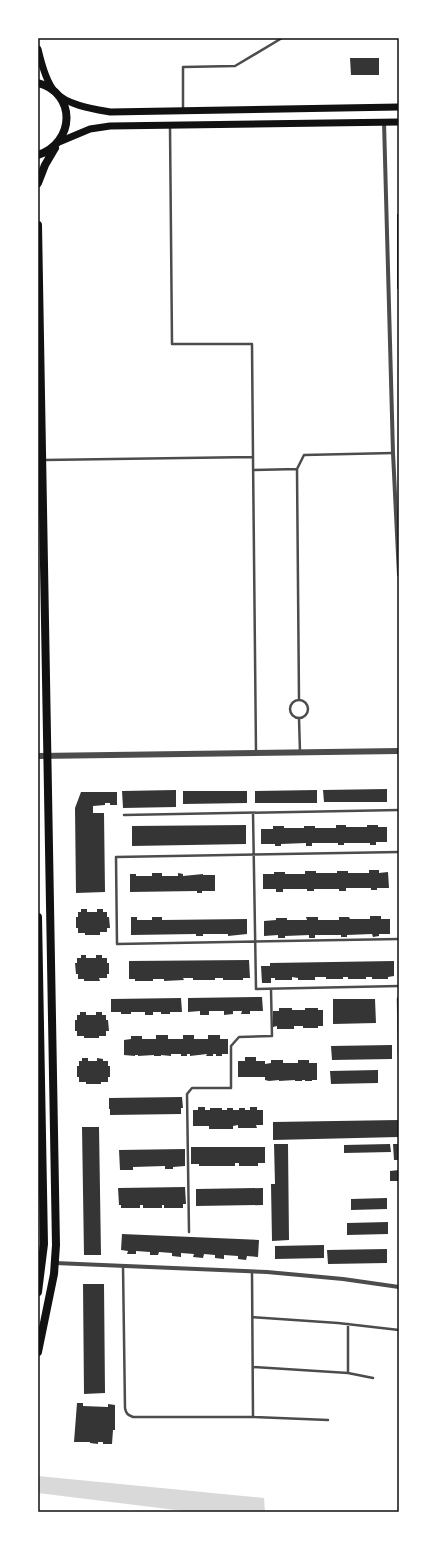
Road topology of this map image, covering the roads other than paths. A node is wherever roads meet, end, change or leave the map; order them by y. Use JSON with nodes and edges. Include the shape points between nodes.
{"nodes":[{"id":1,"x":282,"y":38,"type":"edge"},
{"id":2,"x":38,"y":49,"type":"edge"},
{"id":3,"x":38,"y":83,"type":"edge"},
{"id":4,"x":55,"y":92,"type":"junction"},
{"id":5,"x":399,"y":107,"type":"edge"},
{"id":6,"x":183,"y":111,"type":"junction"},
{"id":7,"x":384,"y":122,"type":"junction"},
{"id":8,"x":399,"y":122,"type":"edge"},
{"id":9,"x":170,"y":125,"type":"junction"},
{"id":10,"x":59,"y":142,"type":"junction"},
{"id":11,"x":38,"y":155,"type":"edge"},
{"id":12,"x":38,"y":183,"type":"edge"},
{"id":13,"x":38,"y":225,"type":"edge"},
{"id":14,"x":393,"y":453,"type":"junction"},
{"id":15,"x":253,"y":458,"type":"junction"},
{"id":16,"x":42,"y":460,"type":"junction"},
{"id":17,"x":297,"y":469,"type":"junction"},
{"id":18,"x":253,"y":470,"type":"junction"},
{"id":19,"x":399,"y":575,"type":"edge"},
{"id":20,"x":299,"y":700,"type":"junction"},
{"id":21,"x":299,"y":718,"type":"junction"},
{"id":22,"x":399,"y":751,"type":"edge"},
{"id":23,"x":256,"y":752,"type":"junction"},
{"id":24,"x":300,"y":752,"type":"junction"},
{"id":25,"x":47,"y":755,"type":"junction"},
{"id":26,"x":38,"y":756,"type":"edge"},
{"id":27,"x":399,"y":810,"type":"edge"},
{"id":28,"x":253,"y":812,"type":"junction"},
{"id":29,"x":124,"y":815,"type":"dead end"},
{"id":30,"x":399,"y":852,"type":"edge"},
{"id":31,"x":254,"y":854,"type":"junction"},
{"id":32,"x":38,"y":917,"type":"edge"},
{"id":33,"x":399,"y":939,"type":"edge"},
{"id":34,"x":255,"y":942,"type":"junction"},
{"id":35,"x":38,"y":956,"type":"edge"},
{"id":36,"x":399,"y":986,"type":"edge"},
{"id":37,"x":271,"y":989,"type":"junction"},
{"id":38,"x":399,"y":997,"type":"edge"},
{"id":39,"x":399,"y":1054,"type":"edge"},
{"id":40,"x":189,"y":1232,"type":"dead end"},
{"id":41,"x":55,"y":1263,"type":"junction"},
{"id":42,"x":123,"y":1266,"type":"junction"},
{"id":43,"x":252,"y":1271,"type":"junction"},
{"id":44,"x":399,"y":1287,"type":"edge"},
{"id":45,"x":38,"y":1292,"type":"edge"},
{"id":46,"x":252,"y":1317,"type":"junction"},
{"id":47,"x":348,"y":1324,"type":"junction"},
{"id":48,"x":399,"y":1330,"type":"edge"},
{"id":49,"x":38,"y":1352,"type":"edge"},
{"id":50,"x":252,"y":1367,"type":"junction"},
{"id":51,"x":348,"y":1373,"type":"junction"},
{"id":52,"x":373,"y":1378,"type":"dead end"},
{"id":53,"x":253,"y":1417,"type":"junction"},
{"id":54,"x":328,"y":1420,"type":"dead end"}],
"edges":[{"from":1,"to":6,"type":"lane","via":[[235,66],[183,67]]},
{"from":2,"to":4,"type":"main road","via":[[41,64]]},
{"from":3,"to":4,"type":"main road"},
{"from":4,"to":6,"type":"main road","via":[[72,103],[110,112]]},
{"from":4,"to":10,"type":"main road","via":[[66,112],[66,128]]},
{"from":5,"to":6,"type":"main road"},
{"from":7,"to":8,"type":"main road"},
{"from":7,"to":9,"type":"main road"},
{"from":7,"to":14,"type":"street"},
{"from":9,"to":10,"type":"main road","via":[[90,128]]},
{"from":9,"to":15,"type":"lane","via":[[172,344],[252,344]]},
{"from":10,"to":11,"type":"main road"},
{"from":10,"to":12,"type":"main road"},
{"from":13,"to":16,"type":"main road"},
{"from":14,"to":17,"type":"lane","via":[[304,455]]},
{"from":14,"to":19,"type":"street"},
{"from":15,"to":16,"type":"lane"},
{"from":15,"to":18,"type":"lane"},
{"from":16,"to":25,"type":"main road"},
{"from":17,"to":18,"type":"lane"},
{"from":17,"to":20,"type":"lane"},
{"from":18,"to":23,"type":"lane"},
{"from":20,"to":21,"type":"lane","via":[[290,708],[292,715]]},
{"from":20,"to":21,"type":"lane","via":[[308,707],[305,717]]},
{"from":21,"to":24,"type":"lane"},
{"from":22,"to":24,"type":"street"},
{"from":23,"to":24,"type":"street"},
{"from":23,"to":25,"type":"street"},
{"from":25,"to":26,"type":"street"},
{"from":25,"to":41,"type":"main road"},
{"from":27,"to":28,"type":"lane"},
{"from":28,"to":29,"type":"lane"},
{"from":28,"to":31,"type":"lane"},
{"from":30,"to":31,"type":"lane"},
{"from":31,"to":34,"type":"lane"},
{"from":31,"to":34,"type":"lane","via":[[116,857],[116,873],[118,944]]},
{"from":32,"to":35,"type":"main road"},
{"from":33,"to":34,"type":"lane"},
{"from":34,"to":37,"type":"lane","via":[[256,989]]},
{"from":35,"to":45,"type":"main road","via":[[44,1244]]},
{"from":36,"to":37,"type":"lane"},
{"from":37,"to":40,"type":"lane","via":[[272,1036],[239,1037],[231,1046],[231,1088],[192,1088],[186,1094]]},
{"from":38,"to":39,"type":"lane"},
{"from":41,"to":42,"type":"street"},
{"from":41,"to":49,"type":"main road"},
{"from":42,"to":43,"type":"street"},
{"from":42,"to":53,"type":"lane","via":[[126,1413],[133,1417]]},
{"from":43,"to":44,"type":"street"},
{"from":43,"to":46,"type":"lane"},
{"from":46,"to":47,"type":"lane"},
{"from":46,"to":50,"type":"lane"},
{"from":47,"to":48,"type":"lane"},
{"from":47,"to":51,"type":"lane"},
{"from":50,"to":51,"type":"lane"},
{"from":50,"to":53,"type":"lane"},
{"from":51,"to":52,"type":"lane"},
{"from":53,"to":54,"type":"lane"}]}
